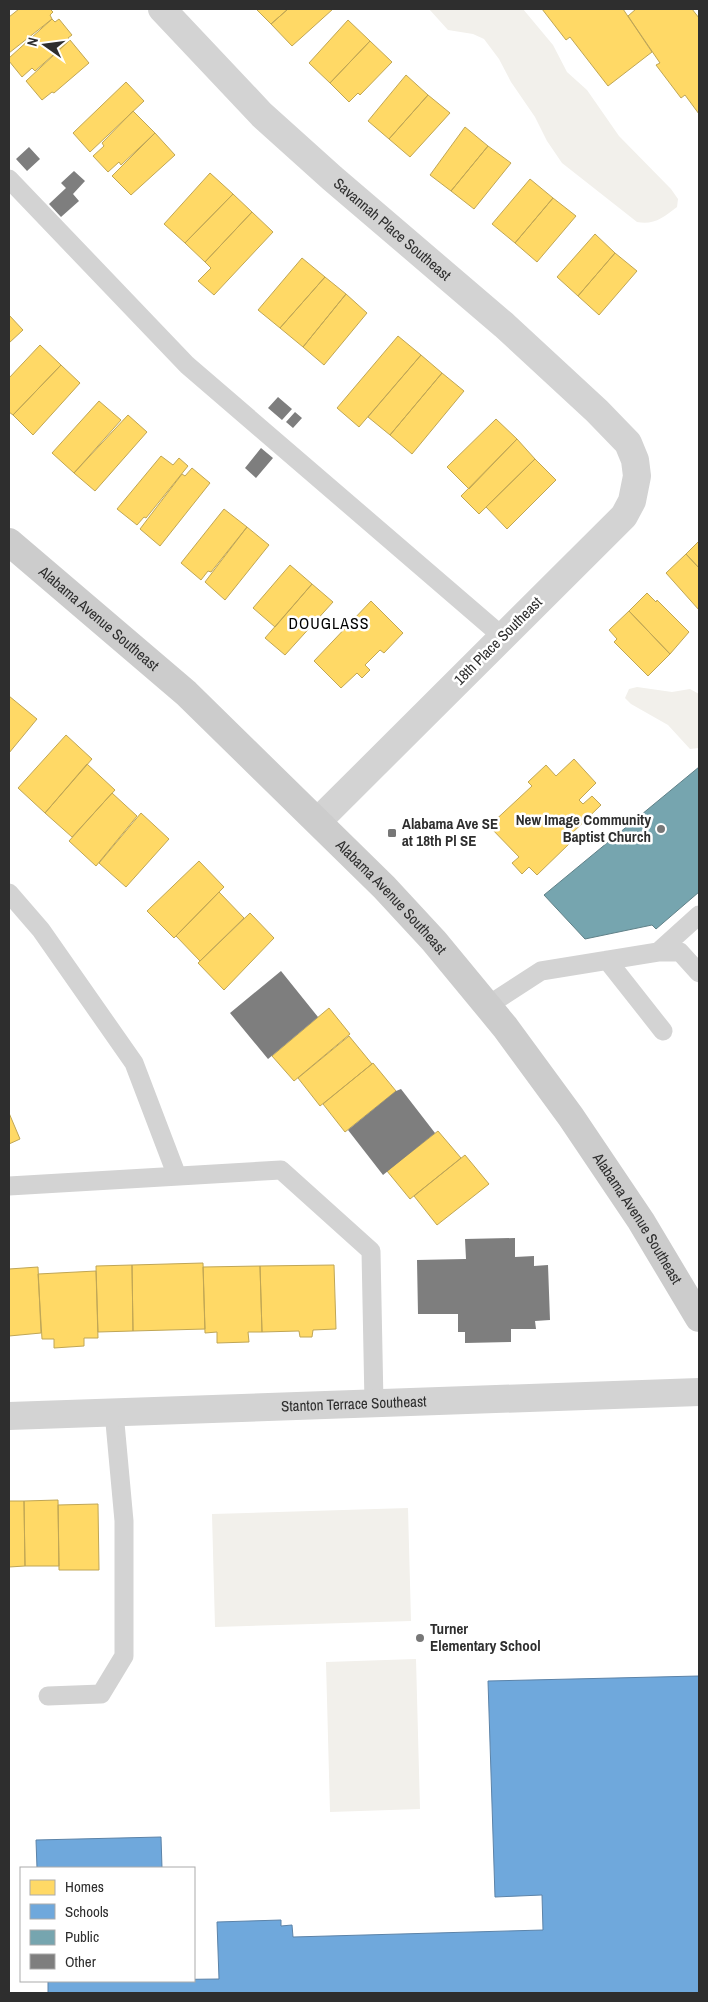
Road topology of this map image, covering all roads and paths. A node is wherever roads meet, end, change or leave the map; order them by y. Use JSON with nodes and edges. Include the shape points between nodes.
{"nodes":[{"id":1,"x":162,"y":9,"type":"edge"},
{"id":2,"x":9,"y":180,"type":"edge"},
{"id":3,"x":628,"y":443,"type":"joint"},
{"id":4,"x":9,"y":542,"type":"edge"},
{"id":5,"x":503,"y":637,"type":"junction"},
{"id":6,"x":318,"y":821,"type":"junction"},
{"id":7,"x":9,"y":893,"type":"edge"},
{"id":8,"x":699,"y":915,"type":"edge"},
{"id":9,"x":658,"y":952,"type":"junction"},
{"id":10,"x":607,"y":960,"type":"junction"},
{"id":11,"x":699,"y":973,"type":"edge"},
{"id":12,"x":488,"y":1006,"type":"junction"},
{"id":13,"x":663,"y":1031,"type":"dead end"},
{"id":14,"x":177,"y":1176,"type":"junction"},
{"id":15,"x":9,"y":1186,"type":"edge"},
{"id":16,"x":699,"y":1318,"type":"edge"},
{"id":17,"x":699,"y":1392,"type":"edge"},
{"id":18,"x":374,"y":1403,"type":"junction"},
{"id":19,"x":114,"y":1412,"type":"junction"},
{"id":20,"x":9,"y":1416,"type":"edge"},
{"id":21,"x":48,"y":1696,"type":"dead end"}],
"edges":[{"from":1,"to":3,"type":"street","name":"Savannah Place Southeast","via":[[262,115],[504,325]]},
{"from":2,"to":5,"type":"lane","via":[[187,365]]},
{"from":3,"to":5,"type":"street","name":"18th Place Southeast","via":[[638,476],[632,501],[624,516]]},
{"from":4,"to":6,"type":"main road","name":"Alabama Avenue Southeast","via":[[186,693]]},
{"from":5,"to":6,"type":"street","name":"18th Place Southeast"},
{"from":6,"to":12,"type":"main road","name":"Alabama Avenue Southeast","via":[[391,893]]},
{"from":7,"to":14,"type":"lane","via":[[41,930],[134,1063]]},
{"from":8,"to":9,"type":"lane"},
{"from":9,"to":10,"type":"lane"},
{"from":9,"to":11,"type":"lane","via":[[680,952]]},
{"from":10,"to":12,"type":"lane","via":[[541,971]]},
{"from":10,"to":13,"type":"lane"},
{"from":12,"to":16,"type":"main road","name":"Alabama Avenue Southeast","via":[[592,1148],[641,1221]]},
{"from":14,"to":15,"type":"lane"},
{"from":14,"to":18,"type":"lane","via":[[281,1170],[371,1251]]},
{"from":17,"to":18,"type":"street","name":"Stanton Terrace Southeast"},
{"from":18,"to":19,"type":"street","name":"Stanton Terrace Southeast"},
{"from":19,"to":20,"type":"street","name":"Stanton Terrace Southeast"},
{"from":19,"to":21,"type":"lane","via":[[124,1521],[124,1656],[101,1694]]}]}
